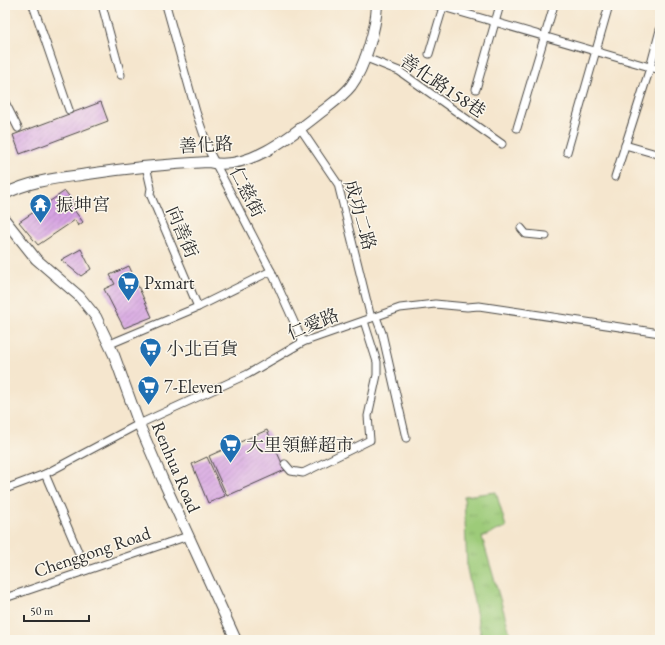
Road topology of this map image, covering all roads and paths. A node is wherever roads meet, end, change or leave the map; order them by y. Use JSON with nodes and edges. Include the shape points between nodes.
{"nodes":[{"id":1,"x":33,"y":5,"type":"edge"},
{"id":2,"x":102,"y":5,"type":"edge"},
{"id":3,"x":166,"y":5,"type":"edge"},
{"id":4,"x":377,"y":5,"type":"edge"},
{"id":5,"x":500,"y":5,"type":"edge"},
{"id":6,"x":554,"y":5,"type":"edge"},
{"id":7,"x":609,"y":5,"type":"edge"},
{"id":8,"x":439,"y":6,"type":"edge"},
{"id":9,"x":496,"y":22,"type":"junction"},
{"id":10,"x":660,"y":30,"type":"edge"},
{"id":11,"x":546,"y":36,"type":"junction"},
{"id":12,"x":596,"y":52,"type":"junction"},
{"id":13,"x":429,"y":54,"type":"dead end"},
{"id":14,"x":364,"y":57,"type":"junction"},
{"id":15,"x":650,"y":68,"type":"junction"},
{"id":16,"x":660,"y":70,"type":"edge"},
{"id":17,"x":121,"y":75,"type":"dead end"},
{"id":18,"x":476,"y":89,"type":"dead end"},
{"id":19,"x":5,"y":102,"type":"edge"},
{"id":20,"x":69,"y":110,"type":"dead end"},
{"id":21,"x":18,"y":128,"type":"dead end"},
{"id":22,"x":300,"y":128,"type":"junction"},
{"id":23,"x":517,"y":128,"type":"dead end"},
{"id":24,"x":502,"y":144,"type":"dead end"},
{"id":25,"x":624,"y":145,"type":"junction"},
{"id":26,"x":567,"y":152,"type":"dead end"},
{"id":27,"x":660,"y":155,"type":"edge"},
{"id":28,"x":216,"y":164,"type":"junction"},
{"id":29,"x":146,"y":166,"type":"junction"},
{"id":30,"x":615,"y":177,"type":"dead end"},
{"id":31,"x":5,"y":194,"type":"edge"},
{"id":32,"x":5,"y":220,"type":"edge"},
{"id":33,"x":521,"y":228,"type":"dead end"},
{"id":34,"x":546,"y":236,"type":"dead end"},
{"id":35,"x":271,"y":271,"type":"junction"},
{"id":36,"x":198,"y":307,"type":"junction"},
{"id":37,"x":371,"y":319,"type":"junction"},
{"id":38,"x":660,"y":333,"type":"edge"},
{"id":39,"x":303,"y":342,"type":"junction"},
{"id":40,"x":110,"y":344,"type":"junction"},
{"id":41,"x":139,"y":424,"type":"junction"},
{"id":42,"x":406,"y":438,"type":"dead end"},
{"id":43,"x":285,"y":464,"type":"dead end"},
{"id":44,"x":45,"y":474,"type":"junction"},
{"id":45,"x":5,"y":489,"type":"edge"},
{"id":46,"x":188,"y":536,"type":"junction"},
{"id":47,"x":86,"y":570,"type":"junction"},
{"id":48,"x":5,"y":598,"type":"edge"},
{"id":49,"x":236,"y":640,"type":"edge"}],
"edges":[{"from":1,"to":20,"type":"street"},
{"from":2,"to":17,"type":"street"},
{"from":3,"to":28,"type":"street","name":"仁慈街","via":[[196,112]]},
{"from":4,"to":14,"type":"main road","name":"善化路","via":[[374,32]]},
{"from":5,"to":9,"type":"street"},
{"from":6,"to":11,"type":"street"},
{"from":7,"to":12,"type":"street"},
{"from":8,"to":9,"type":"street"},
{"from":8,"to":13,"type":"street"},
{"from":9,"to":11,"type":"street"},
{"from":9,"to":18,"type":"street"},
{"from":10,"to":15,"type":"street"},
{"from":11,"to":12,"type":"street"},
{"from":11,"to":23,"type":"street"},
{"from":12,"to":15,"type":"street"},
{"from":12,"to":26,"type":"street"},
{"from":14,"to":22,"type":"main road","name":"善化路","via":[[351,87]]},
{"from":14,"to":24,"type":"street","name":"善化路158巷","via":[[399,70]]},
{"from":15,"to":16,"type":"street"},
{"from":15,"to":25,"type":"street"},
{"from":19,"to":21,"type":"street"},
{"from":22,"to":28,"type":"main road","name":"善化路","via":[[276,145],[253,156],[237,162]]},
{"from":22,"to":37,"type":"street","name":"成功二路","via":[[338,184]]},
{"from":25,"to":27,"type":"street"},
{"from":25,"to":30,"type":"street"},
{"from":28,"to":29,"type":"main road","name":"善化路","via":[[208,162]]},
{"from":28,"to":35,"type":"street","name":"仁慈街"},
{"from":29,"to":31,"type":"main road","name":"善化路","via":[[36,182]]},
{"from":29,"to":36,"type":"street","name":"向善街","via":[[150,194]]},
{"from":32,"to":40,"type":"main road","name":"Renhua Road","via":[[36,259],[88,305]]},
{"from":33,"to":34,"type":"street","via":[[526,234]]},
{"from":35,"to":36,"type":"street"},
{"from":35,"to":39,"type":"street","name":"仁慈街"},
{"from":36,"to":40,"type":"street"},
{"from":37,"to":38,"type":"street","name":"仁愛路","via":[[400,308],[435,304],[480,306]]},
{"from":37,"to":39,"type":"street","name":"仁愛路"},
{"from":37,"to":42,"type":"street","name":"成功二路","via":[[382,333]]},
{"from":37,"to":43,"type":"street","name":"成功二路","via":[[377,375],[368,416],[370,440],[303,473],[291,472]]},
{"from":39,"to":41,"type":"street","name":"仁愛路","via":[[248,374]]},
{"from":40,"to":41,"type":"main road","name":"Renhua Road"},
{"from":41,"to":44,"type":"street","name":"仁愛路"},
{"from":41,"to":46,"type":"main road","name":"Renhua Road"},
{"from":44,"to":45,"type":"street","name":"仁愛路"},
{"from":44,"to":47,"type":"street"},
{"from":46,"to":47,"type":"street","name":"Chenggong Road"},
{"from":46,"to":49,"type":"main road","name":"Renhua Road"},
{"from":47,"to":48,"type":"street","name":"Chenggong Road"}]}
